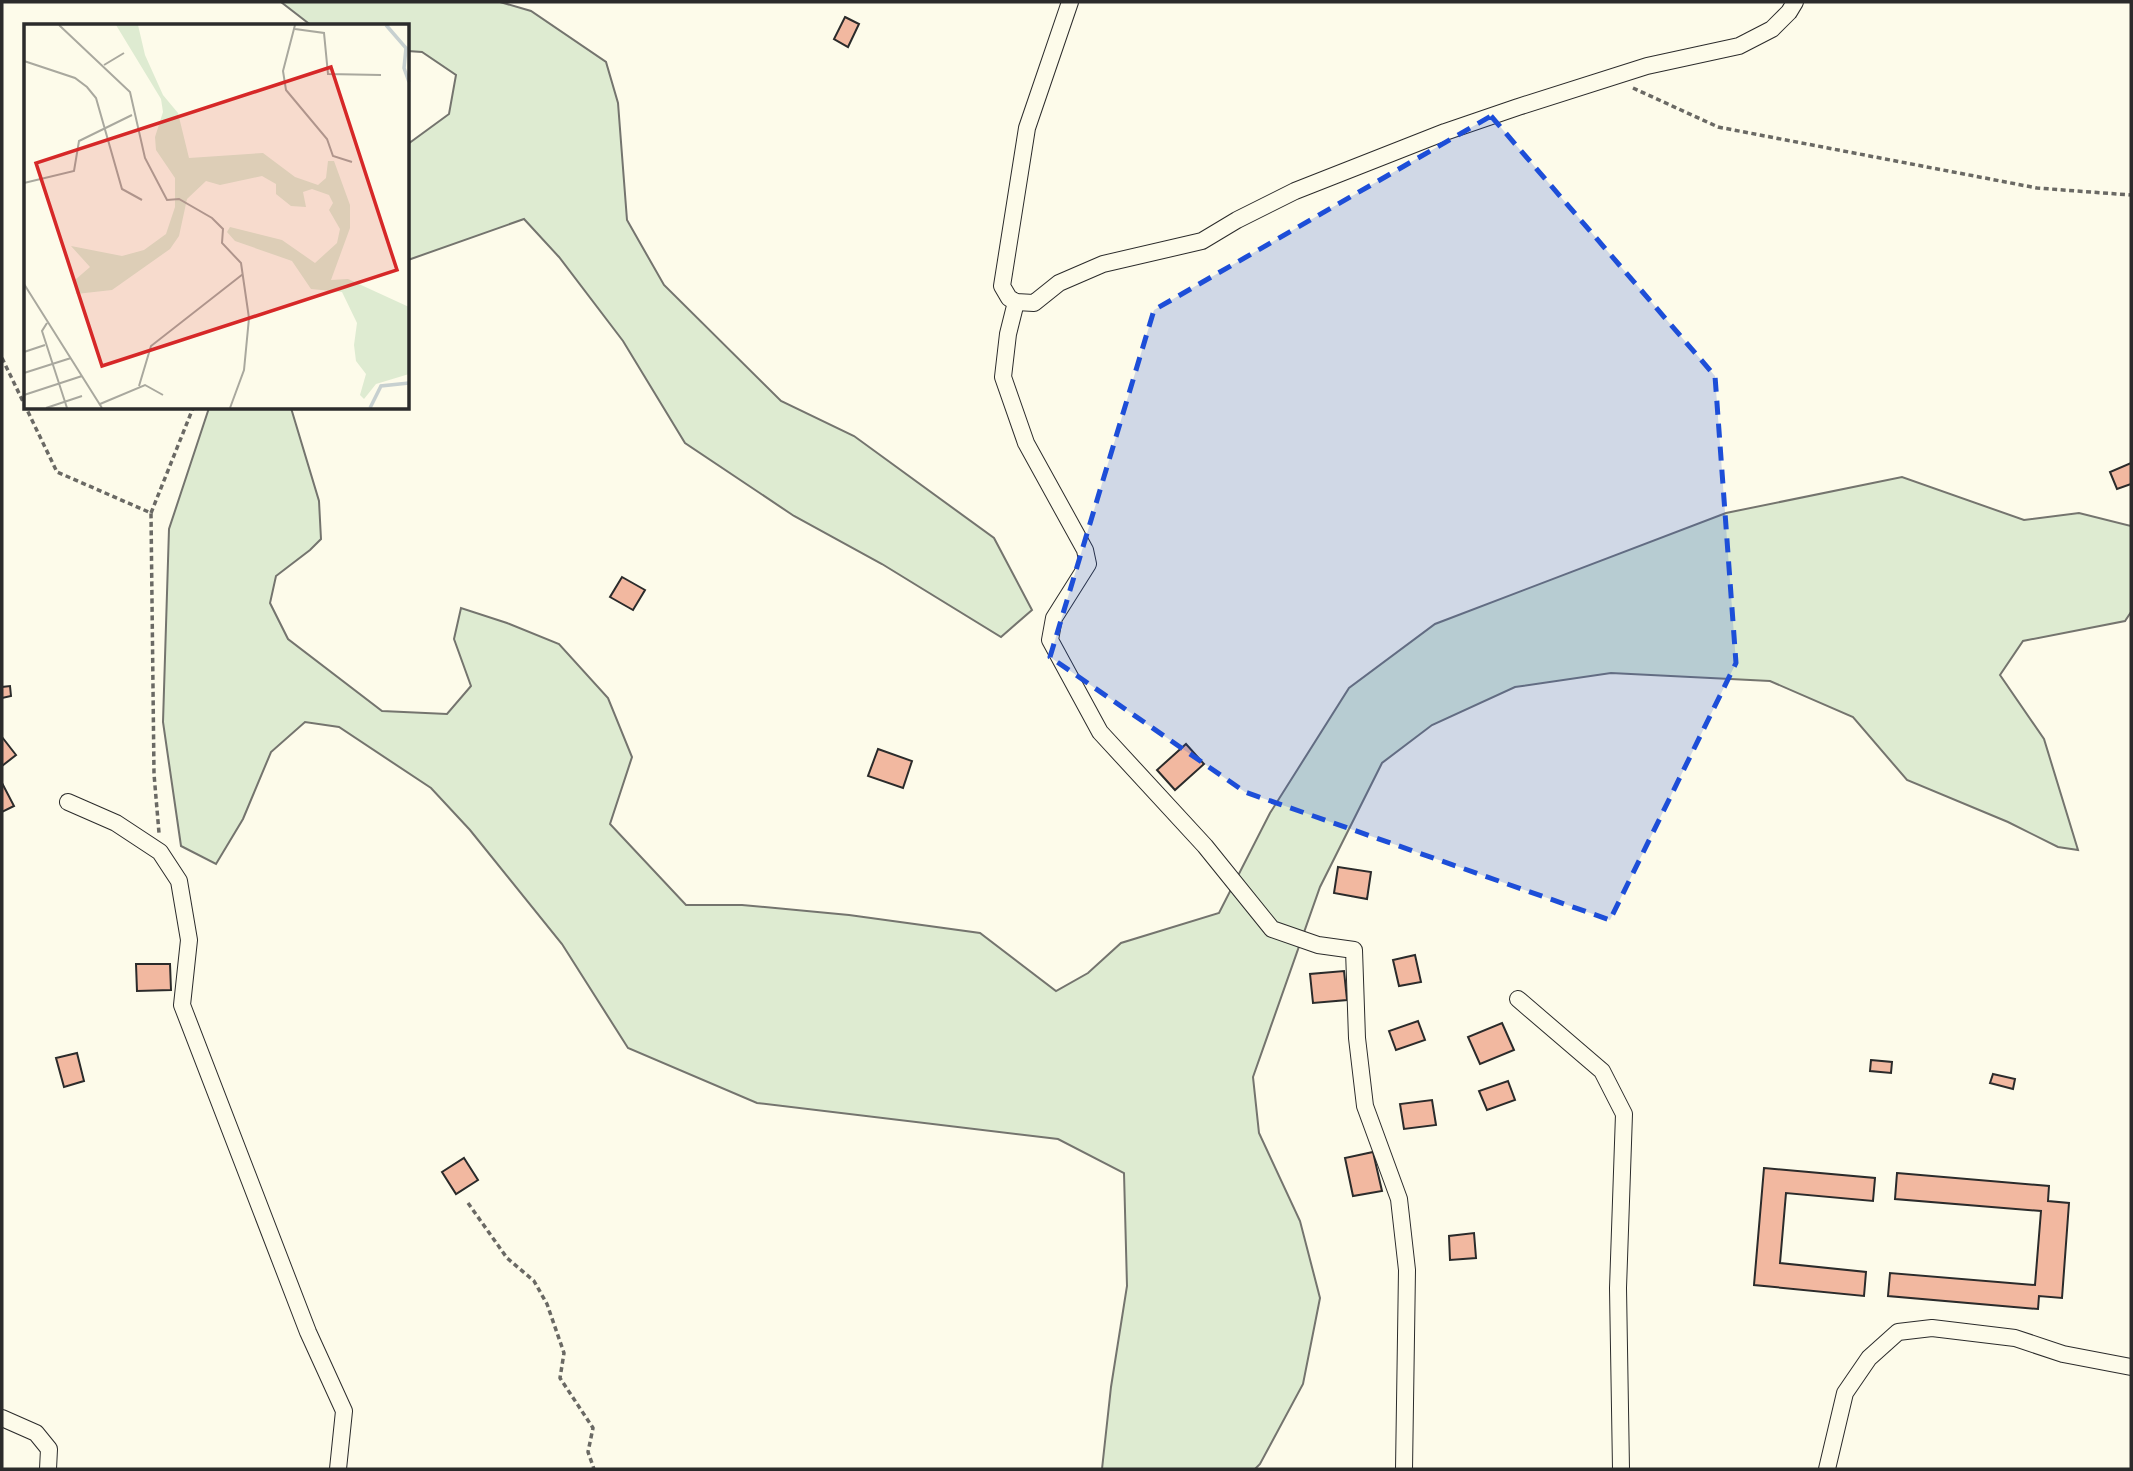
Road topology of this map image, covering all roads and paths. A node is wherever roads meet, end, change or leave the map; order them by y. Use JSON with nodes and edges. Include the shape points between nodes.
{"nodes":[{"id":1,"x":1070,"y":2,"type":"edge"},
{"id":2,"x":1795,"y":2,"type":"edge"},
{"id":3,"x":1610,"y":78,"type":"junction"},
{"id":4,"x":2131,"y":195,"type":"edge"},
{"id":5,"x":1016,"y":302,"type":"junction"},
{"id":6,"x":2,"y":358,"type":"edge"},
{"id":7,"x":24,"y":404,"type":"edge"},
{"id":8,"x":27,"y":410,"type":"edge"},
{"id":9,"x":191,"y":410,"type":"edge"},
{"id":10,"x":150,"y":513,"type":"junction"},
{"id":11,"x":68,"y":802,"type":"dead end"},
{"id":12,"x":160,"y":852,"type":"junction"},
{"id":13,"x":1518,"y":999,"type":"dead end"},
{"id":14,"x":468,"y":1203,"type":"dead end"},
{"id":15,"x":2131,"y":1367,"type":"edge"},
{"id":16,"x":2,"y":1418,"type":"edge"},
{"id":17,"x":48,"y":1469,"type":"edge"},
{"id":18,"x":338,"y":1469,"type":"edge"},
{"id":19,"x":594,"y":1469,"type":"edge"},
{"id":20,"x":1404,"y":1469,"type":"edge"},
{"id":21,"x":1621,"y":1469,"type":"edge"},
{"id":22,"x":1827,"y":1469,"type":"edge"}],
"edges":[{"from":1,"to":5,"type":"street","via":[[1027,128],[1002,286]]},
{"from":2,"to":3,"type":"street","via":[[1772,29],[1739,46]]},
{"from":3,"to":4,"type":"path","via":[[1718,127],[2036,188]]},
{"from":3,"to":5,"type":"street","via":[[1445,132],[1333,176],[1260,208],[1202,241],[1103,264],[1059,283],[1034,303]]},
{"from":5,"to":20,"type":"street","via":[[1003,377],[1026,443],[1085,550],[1088,564],[1054,618],[1050,640],[1100,732],[1205,846],[1272,929],[1318,945],[1354,950],[1365,1106],[1399,1199],[1406,1270]]},
{"from":6,"to":7,"type":"path"},
{"from":8,"to":10,"type":"path","via":[[57,472]]},
{"from":9,"to":10,"type":"path"},
{"from":10,"to":12,"type":"path","via":[[154,774]]},
{"from":11,"to":12,"type":"street","via":[[116,823]]},
{"from":12,"to":18,"type":"street","via":[[179,881],[189,940],[182,1005],[308,1332],[344,1411]]},
{"from":13,"to":21,"type":"street","via":[[1602,1072],[1625,1114],[1618,1288]]},
{"from":14,"to":19,"type":"path","via":[[507,1258],[534,1281],[547,1304],[565,1353],[560,1378],[593,1428],[588,1452]]},
{"from":15,"to":22,"type":"street","via":[[2015,1338],[1931,1328],[1898,1332],[1869,1358],[1845,1393]]},
{"from":16,"to":17,"type":"street","via":[[36,1433],[49,1449]]}]}
